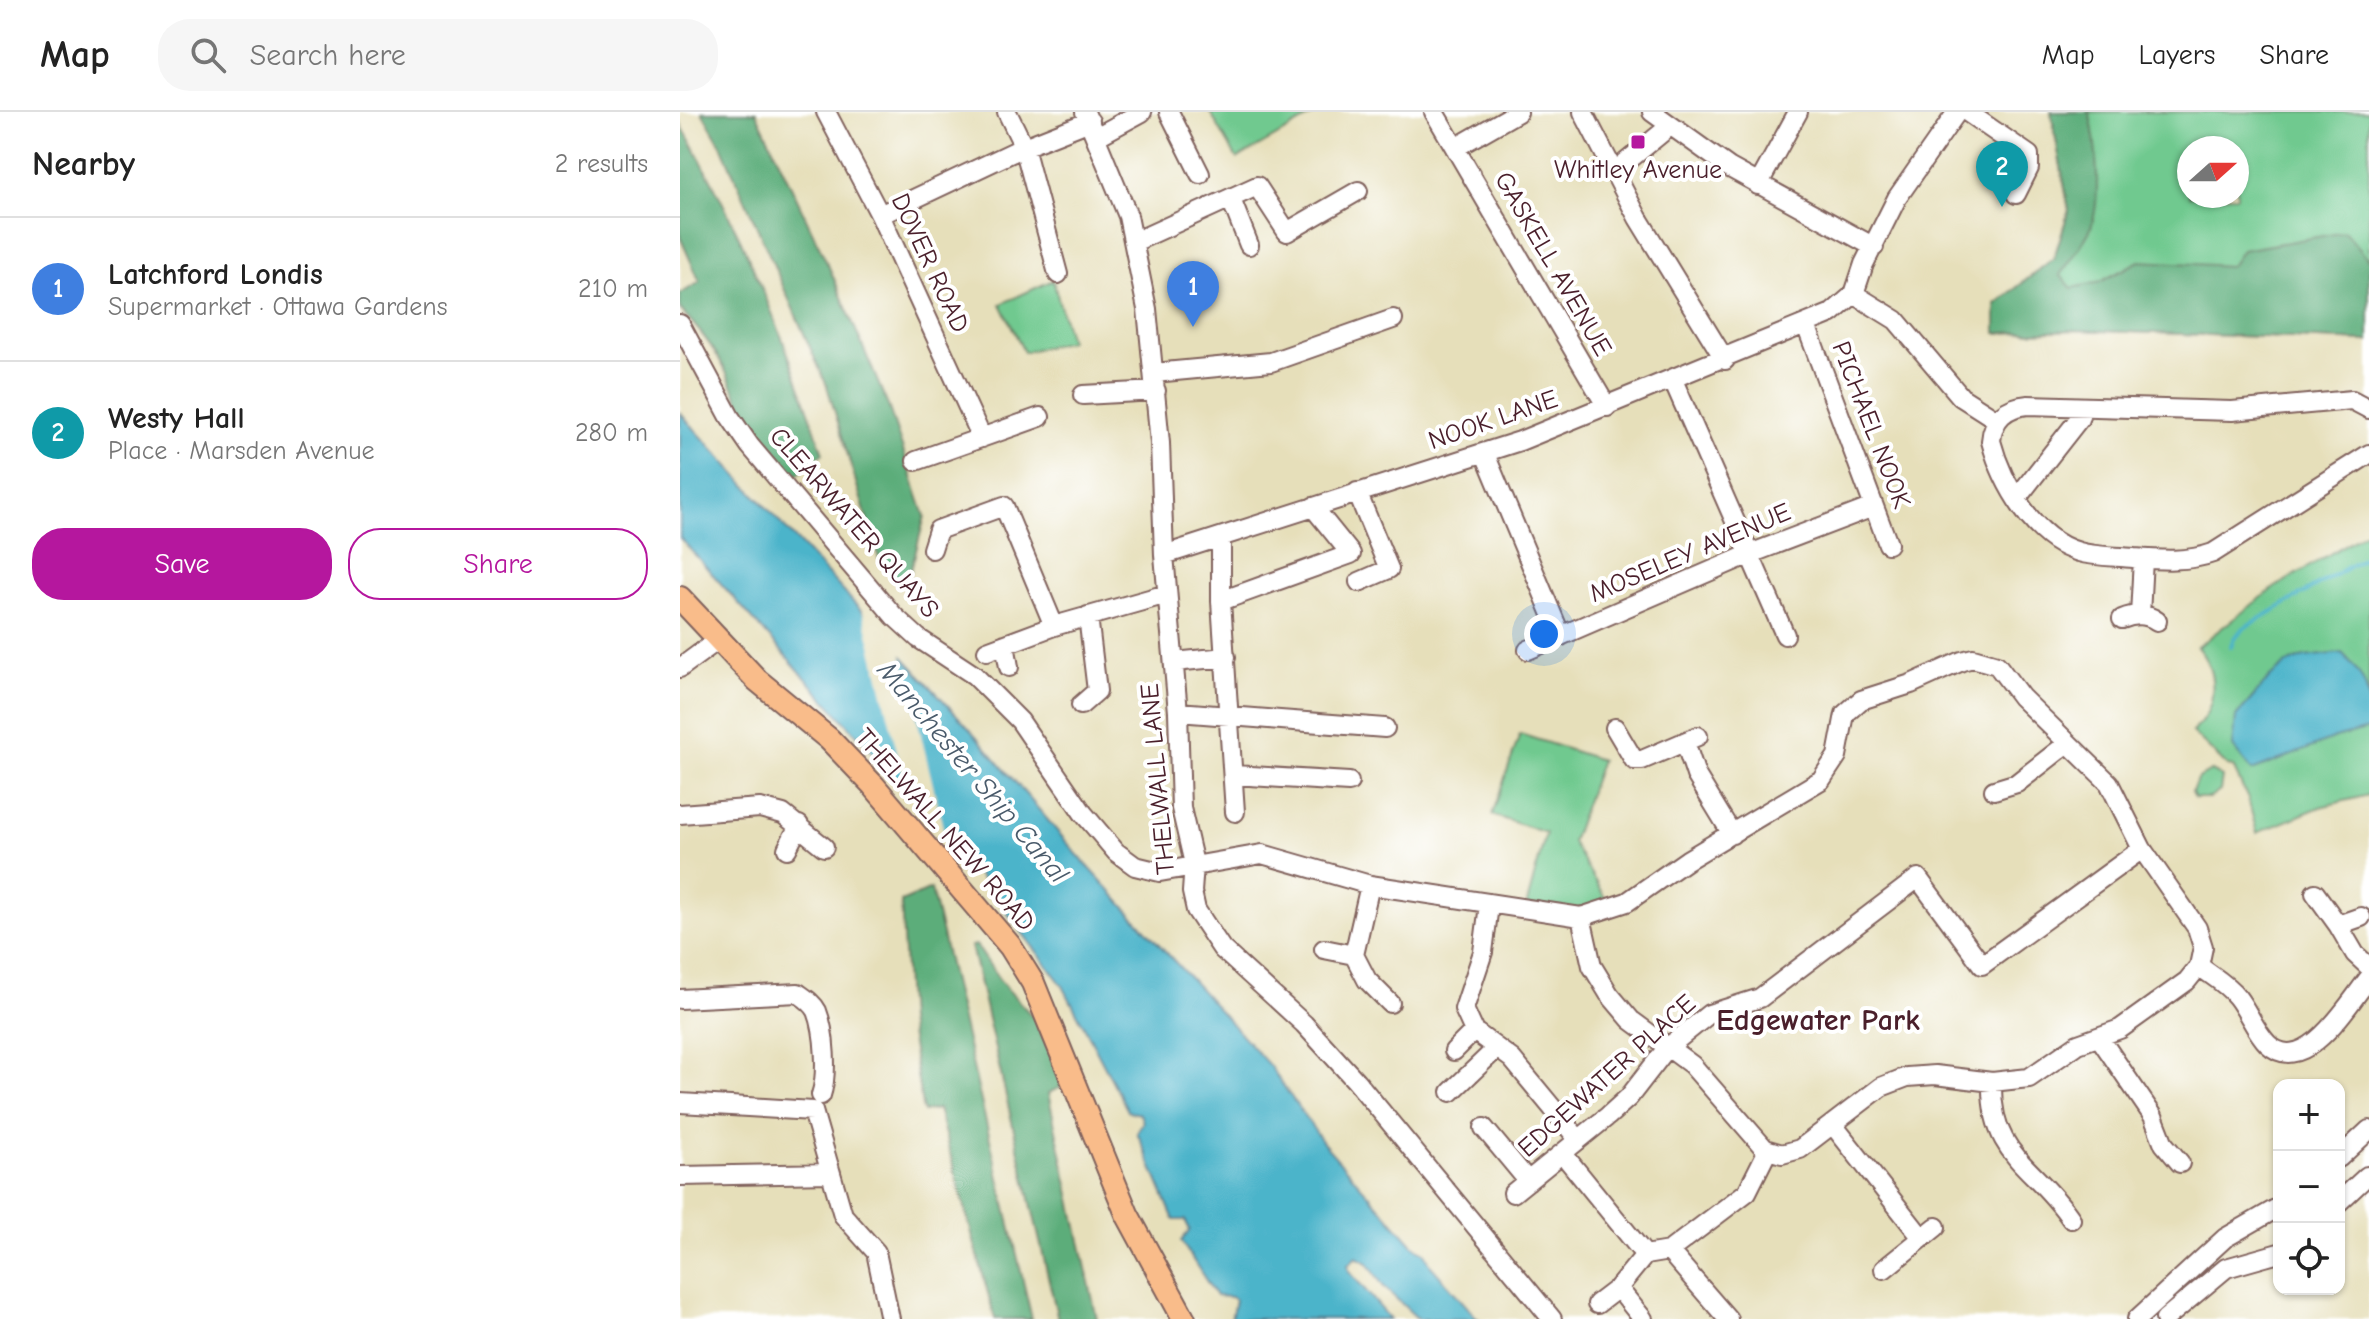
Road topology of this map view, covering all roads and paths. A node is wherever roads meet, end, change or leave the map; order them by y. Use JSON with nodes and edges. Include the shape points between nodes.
{"nodes":[{"id":1,"x":1007,"y":112,"type":"edge"},
{"id":2,"x":1142,"y":112,"type":"edge"},
{"id":3,"x":1169,"y":112,"type":"edge"},
{"id":4,"x":1434,"y":112,"type":"edge"},
{"id":5,"x":1518,"y":112,"type":"edge"},
{"id":6,"x":1583,"y":112,"type":"edge"},
{"id":7,"x":1652,"y":112,"type":"edge"},
{"id":8,"x":1798,"y":112,"type":"edge"},
{"id":9,"x":1957,"y":112,"type":"edge"},
{"id":10,"x":1967,"y":112,"type":"edge"},
{"id":11,"x":830,"y":113,"type":"edge"},
{"id":12,"x":1090,"y":123,"type":"edge"},
{"id":13,"x":1670,"y":126,"type":"junction"},
{"id":14,"x":1024,"y":147,"type":"junction"},
{"id":15,"x":1455,"y":148,"type":"junction"},
{"id":16,"x":1614,"y":172,"type":"junction"},
{"id":17,"x":1200,"y":174,"type":"dead end"},
{"id":18,"x":1758,"y":185,"type":"junction"},
{"id":19,"x":1358,"y":191,"type":"dead end"},
{"id":20,"x":2016,"y":194,"type":"dead end"},
{"id":21,"x":1231,"y":199,"type":"junction"},
{"id":22,"x":880,"y":215,"type":"junction"},
{"id":23,"x":1134,"y":242,"type":"junction"},
{"id":24,"x":1249,"y":245,"type":"dead end"},
{"id":25,"x":1874,"y":247,"type":"junction"},
{"id":26,"x":1058,"y":274,"type":"dead end"},
{"id":27,"x":1854,"y":294,"type":"junction"},
{"id":28,"x":1392,"y":317,"type":"dead end"},
{"id":29,"x":680,"y":324,"type":"edge"},
{"id":30,"x":1806,"y":325,"type":"junction"},
{"id":31,"x":1725,"y":360,"type":"junction"},
{"id":32,"x":1673,"y":380,"type":"junction"},
{"id":33,"x":1155,"y":382,"type":"junction"},
{"id":34,"x":1083,"y":395,"type":"dead end"},
{"id":35,"x":1607,"y":407,"type":"junction"},
{"id":36,"x":2082,"y":408,"type":"junction"},
{"id":37,"x":2369,"y":409,"type":"edge"},
{"id":38,"x":1040,"y":417,"type":"dead end"},
{"id":39,"x":1997,"y":420,"type":"junction"},
{"id":40,"x":982,"y":438,"type":"junction"},
{"id":41,"x":1485,"y":454,"type":"junction"},
{"id":42,"x":2369,"y":454,"type":"edge"},
{"id":43,"x":916,"y":461,"type":"dead end"},
{"id":44,"x":1357,"y":492,"type":"junction"},
{"id":45,"x":2017,"y":498,"type":"junction"},
{"id":46,"x":1313,"y":507,"type":"junction"},
{"id":47,"x":1873,"y":507,"type":"junction"},
{"id":48,"x":1221,"y":539,"type":"junction"},
{"id":49,"x":1888,"y":544,"type":"dead end"},
{"id":50,"x":932,"y":549,"type":"dead end"},
{"id":51,"x":1750,"y":554,"type":"junction"},
{"id":52,"x":1164,"y":555,"type":"junction"},
{"id":53,"x":2143,"y":559,"type":"junction"},
{"id":54,"x":1359,"y":582,"type":"dead end"},
{"id":55,"x":1167,"y":594,"type":"junction"},
{"id":56,"x":680,"y":598,"type":"edge"},
{"id":57,"x":1221,"y":601,"type":"junction"},
{"id":58,"x":1088,"y":616,"type":"junction"},
{"id":59,"x":2140,"y":618,"type":"dead end"},
{"id":60,"x":1054,"y":626,"type":"junction"},
{"id":61,"x":1785,"y":635,"type":"dead end"},
{"id":62,"x":1561,"y":636,"type":"junction"},
{"id":63,"x":718,"y":640,"type":"junction"},
{"id":64,"x":1005,"y":644,"type":"junction"},
{"id":65,"x":1528,"y":650,"type":"dead end"},
{"id":66,"x":987,"y":651,"type":"dead end"},
{"id":67,"x":1226,"y":657,"type":"junction"},
{"id":68,"x":1174,"y":662,"type":"junction"},
{"id":69,"x":1009,"y":667,"type":"dead end"},
{"id":70,"x":680,"y":668,"type":"edge"},
{"id":71,"x":1081,"y":705,"type":"dead end"},
{"id":72,"x":1178,"y":712,"type":"junction"},
{"id":73,"x":1231,"y":714,"type":"junction"},
{"id":74,"x":1385,"y":728,"type":"dead end"},
{"id":75,"x":1615,"y":728,"type":"dead end"},
{"id":76,"x":2068,"y":743,"type":"junction"},
{"id":77,"x":1234,"y":775,"type":"junction"},
{"id":78,"x":1349,"y":782,"type":"dead end"},
{"id":79,"x":1994,"y":790,"type":"dead end"},
{"id":80,"x":1235,"y":812,"type":"dead end"},
{"id":81,"x":680,"y":814,"type":"edge"},
{"id":82,"x":799,"y":825,"type":"junction"},
{"id":83,"x":1732,"y":834,"type":"junction"},
{"id":84,"x":824,"y":847,"type":"dead end"},
{"id":85,"x":787,"y":849,"type":"dead end"},
{"id":86,"x":2142,"y":849,"type":"junction"},
{"id":87,"x":1194,"y":864,"type":"junction"},
{"id":88,"x":1370,"y":885,"type":"junction"},
{"id":89,"x":2315,"y":893,"type":"dead end"},
{"id":90,"x":1489,"y":905,"type":"junction"},
{"id":91,"x":1581,"y":917,"type":"junction"},
{"id":92,"x":2361,"y":917,"type":"dead end"},
{"id":93,"x":2338,"y":925,"type":"junction"},
{"id":94,"x":1324,"y":949,"type":"dead end"},
{"id":95,"x":1354,"y":955,"type":"junction"},
{"id":96,"x":2199,"y":966,"type":"junction"},
{"id":97,"x":2369,"y":967,"type":"edge"},
{"id":98,"x":2369,"y":978,"type":"edge"},
{"id":99,"x":680,"y":999,"type":"edge"},
{"id":100,"x":1390,"y":1003,"type":"dead end"},
{"id":101,"x":1474,"y":1031,"type":"junction"},
{"id":102,"x":2099,"y":1037,"type":"junction"},
{"id":103,"x":1497,"y":1048,"type":"junction"},
{"id":104,"x":1667,"y":1048,"type":"junction"},
{"id":105,"x":1454,"y":1051,"type":"dead end"},
{"id":106,"x":1992,"y":1082,"type":"junction"},
{"id":107,"x":1451,"y":1092,"type":"dead end"},
{"id":108,"x":680,"y":1103,"type":"edge"},
{"id":109,"x":817,"y":1103,"type":"junction"},
{"id":110,"x":1834,"y":1126,"type":"junction"},
{"id":111,"x":1484,"y":1128,"type":"dead end"},
{"id":112,"x":2369,"y":1130,"type":"edge"},
{"id":113,"x":1578,"y":1139,"type":"junction"},
{"id":114,"x":1768,"y":1150,"type":"junction"},
{"id":115,"x":2345,"y":1152,"type":"edge"},
{"id":116,"x":1563,"y":1154,"type":"junction"},
{"id":117,"x":2345,"y":1157,"type":"edge"},
{"id":118,"x":2180,"y":1163,"type":"dead end"},
{"id":119,"x":831,"y":1173,"type":"junction"},
{"id":120,"x":680,"y":1176,"type":"edge"},
{"id":121,"x":2368,"y":1176,"type":"edge"},
{"id":122,"x":2345,"y":1197,"type":"edge"},
{"id":123,"x":2273,"y":1210,"type":"edge"},
{"id":124,"x":2071,"y":1219,"type":"dead end"},
{"id":125,"x":1669,"y":1251,"type":"junction"},
{"id":126,"x":1645,"y":1255,"type":"junction"},
{"id":127,"x":2273,"y":1255,"type":"edge"},
{"id":128,"x":1884,"y":1269,"type":"dead end"},
{"id":129,"x":1618,"y":1288,"type":"junction"},
{"id":130,"x":1597,"y":1304,"type":"dead end"},
{"id":131,"x":890,"y":1319,"type":"edge"},
{"id":132,"x":1184,"y":1319,"type":"edge"},
{"id":133,"x":1552,"y":1319,"type":"edge"},
{"id":134,"x":1643,"y":1319,"type":"edge"},
{"id":135,"x":1728,"y":1319,"type":"edge"},
{"id":136,"x":2137,"y":1319,"type":"edge"},
{"id":137,"x":2165,"y":1319,"type":"edge"}],
"edges":[{"from":1,"to":14,"type":"street"},
{"from":2,"to":12,"type":"street"},
{"from":3,"to":17,"type":"street"},
{"from":4,"to":15,"type":"street","name":"GASKELL AVENUE"},
{"from":5,"to":15,"type":"street"},
{"from":6,"to":16,"type":"street"},
{"from":7,"to":13,"type":"street"},
{"from":8,"to":18,"type":"street"},
{"from":9,"to":25,"type":"street","via":[[1897,198]]},
{"from":10,"to":20,"type":"street","via":[[2029,155],[2029,168]]},
{"from":11,"to":22,"type":"street","name":"DOVER ROAD"},
{"from":12,"to":14,"type":"street"},
{"from":12,"to":23,"type":"street","name":"THELWALL LANE"},
{"from":13,"to":16,"type":"street"},
{"from":13,"to":18,"type":"street"},
{"from":14,"to":22,"type":"street"},
{"from":14,"to":26,"type":"street"},
{"from":15,"to":35,"type":"street","name":"GASKELL AVENUE"},
{"from":16,"to":31,"type":"street"},
{"from":18,"to":25,"type":"street"},
{"from":19,"to":21,"type":"street","via":[[1287,232],[1257,186]]},
{"from":21,"to":23,"type":"street"},
{"from":21,"to":24,"type":"street"},
{"from":22,"to":40,"type":"street","name":"DOVER ROAD"},
{"from":23,"to":33,"type":"street","name":"THELWALL LANE"},
{"from":25,"to":27,"type":"street"},
{"from":27,"to":30,"type":"street","name":"NOOK LANE","via":[[1832,313]]},
{"from":27,"to":39,"type":"street","via":[[1896,320],[1961,397]]},
{"from":28,"to":33,"type":"street","via":[[1271,362]]},
{"from":29,"to":87,"type":"street","name":"CLEARWATER QUAYS","via":[[750,446],[894,616],[974,675],[1020,721],[1059,782],[1116,852],[1147,870]]},
{"from":30,"to":31,"type":"street","name":"NOOK LANE"},
{"from":30,"to":47,"type":"street","name":"PICHAEL NOOK"},
{"from":31,"to":32,"type":"street","name":"NOOK LANE"},
{"from":32,"to":35,"type":"street","name":"NOOK LANE"},
{"from":32,"to":51,"type":"street"},
{"from":33,"to":34,"type":"street"},
{"from":33,"to":52,"type":"street","name":"THELWALL LANE"},
{"from":35,"to":41,"type":"street","name":"NOOK LANE"},
{"from":36,"to":37,"type":"street","via":[[2232,411],[2352,400]]},
{"from":36,"to":39,"type":"street","via":[[2016,406]]},
{"from":36,"to":45,"type":"street","via":[[2079,419]]},
{"from":38,"to":40,"type":"street"},
{"from":39,"to":45,"type":"street","via":[[1991,441]]},
{"from":40,"to":43,"type":"street"},
{"from":41,"to":44,"type":"street","name":"NOOK LANE"},
{"from":41,"to":62,"type":"street"},
{"from":42,"to":53,"type":"street","via":[[2213,553],[2188,560]]},
{"from":44,"to":46,"type":"street","name":"NOOK LANE"},
{"from":44,"to":54,"type":"street","via":[[1389,569]]},
{"from":45,"to":53,"type":"street","via":[[2050,537],[2078,552]]},
{"from":46,"to":48,"type":"street","name":"NOOK LANE"},
{"from":46,"to":57,"type":"street","via":[[1351,554]]},
{"from":47,"to":49,"type":"street","name":"PICHAEL NOOK"},
{"from":47,"to":51,"type":"street","name":"MOSELEY AVENUE"},
{"from":48,"to":52,"type":"street","name":"NOOK LANE"},
{"from":48,"to":57,"type":"street"},
{"from":50,"to":60,"type":"street","via":[[938,530],[1004,506]]},
{"from":51,"to":61,"type":"street"},
{"from":51,"to":62,"type":"street","name":"MOSELEY AVENUE"},
{"from":52,"to":55,"type":"street","name":"THELWALL LANE"},
{"from":53,"to":59,"type":"street"},
{"from":55,"to":58,"type":"street"},
{"from":55,"to":68,"type":"street","name":"THELWALL LANE"},
{"from":56,"to":63,"type":"main road","name":"THELWALL NEW ROAD"},
{"from":57,"to":67,"type":"street"},
{"from":58,"to":60,"type":"street"},
{"from":58,"to":71,"type":"street","via":[[1097,691]]},
{"from":60,"to":64,"type":"street"},
{"from":62,"to":65,"type":"street","name":"MOSELEY AVENUE"},
{"from":63,"to":70,"type":"street"},
{"from":63,"to":132,"type":"main road","name":"THELWALL NEW ROAD","via":[[873,785],[1010,946],[1033,983],[1127,1214]]},
{"from":64,"to":66,"type":"street"},
{"from":64,"to":69,"type":"street"},
{"from":67,"to":68,"type":"street"},
{"from":67,"to":73,"type":"street"},
{"from":68,"to":72,"type":"street","name":"THELWALL LANE"},
{"from":72,"to":73,"type":"street"},
{"from":72,"to":87,"type":"street","name":"THELWALL LANE","via":[[1182,817]]},
{"from":73,"to":74,"type":"street"},
{"from":73,"to":77,"type":"street"},
{"from":75,"to":83,"type":"street","via":[[1634,760],[1692,739],[1696,775]]},
{"from":76,"to":79,"type":"street","via":[[2017,783]]},
{"from":76,"to":83,"type":"street","via":[[1997,665],[1973,658],[1852,707],[1840,724],[1832,768],[1821,780]]},
{"from":76,"to":86,"type":"street","via":[[2109,783]]},
{"from":77,"to":78,"type":"street"},
{"from":77,"to":80,"type":"street"},
{"from":81,"to":82,"type":"street","via":[[760,808]]},
{"from":82,"to":84,"type":"street"},
{"from":82,"to":85,"type":"street"},
{"from":83,"to":91,"type":"street","via":[[1627,902]]},
{"from":86,"to":96,"type":"street","via":[[2197,928],[2203,947]]},
{"from":86,"to":104,"type":"street","name":"EDGEWATER PLACE","via":[[1982,965],[1918,878],[1760,998],[1709,1014]]},
{"from":87,"to":88,"type":"street","name":"CLEARWATER QUAYS","via":[[1262,854]]},
{"from":87,"to":133,"type":"street","name":"THELWALL LANE","via":[[1194,904],[1213,939],[1339,1062]]},
{"from":88,"to":90,"type":"street","name":"CLEARWATER QUAYS"},
{"from":88,"to":95,"type":"street"},
{"from":89,"to":93,"type":"street"},
{"from":90,"to":91,"type":"street","name":"CLEARWATER QUAYS"},
{"from":90,"to":101,"type":"street","via":[[1483,952],[1464,1009]]},
{"from":91,"to":104,"type":"street","via":[[1592,966],[1609,994],[1631,1020]]},
{"from":92,"to":93,"type":"street"},
{"from":93,"to":97,"type":"street"},
{"from":94,"to":95,"type":"street"},
{"from":95,"to":100,"type":"street","via":[[1367,980]]},
{"from":96,"to":98,"type":"street","via":[[2237,996],[2269,1045],[2288,1052],[2322,1038]]},
{"from":96,"to":102,"type":"street","via":[[2132,1021]]},
{"from":99,"to":109,"type":"street","via":[[798,993],[809,1001],[817,1011],[827,1078]]},
{"from":101,"to":103,"type":"street"},
{"from":101,"to":105,"type":"street"},
{"from":102,"to":106,"type":"street","via":[[2078,1044],[2029,1078]]},
{"from":102,"to":118,"type":"street"},
{"from":103,"to":107,"type":"street"},
{"from":103,"to":113,"type":"street"},
{"from":104,"to":113,"type":"street","name":"EDGEWATER PLACE","via":[[1629,1097]]},
{"from":104,"to":114,"type":"street","via":[[1692,1065]]},
{"from":106,"to":110,"type":"street","via":[[1907,1077],[1881,1087]]},
{"from":106,"to":124,"type":"street","via":[[1996,1128],[2010,1153]]},
{"from":108,"to":109,"type":"street"},
{"from":109,"to":119,"type":"street"},
{"from":110,"to":114,"type":"street","via":[[1800,1149],[1782,1154]]},
{"from":110,"to":128,"type":"street","via":[[1929,1233]]},
{"from":111,"to":116,"type":"street","name":"EDGEWATER PLACE","via":[[1521,1187]]},
{"from":112,"to":115,"type":"street"},
{"from":113,"to":116,"type":"street","name":"EDGEWATER PLACE"},
{"from":114,"to":125,"type":"street","via":[[1747,1192]]},
{"from":116,"to":126,"type":"street"},
{"from":117,"to":121,"type":"street"},
{"from":119,"to":120,"type":"street"},
{"from":119,"to":131,"type":"street","via":[[846,1221],[874,1246]]},
{"from":121,"to":122,"type":"street"},
{"from":123,"to":136,"type":"street","via":[[2225,1238]]},
{"from":125,"to":126,"type":"street"},
{"from":125,"to":135,"type":"street"},
{"from":126,"to":129,"type":"street"},
{"from":127,"to":137,"type":"street","via":[[2226,1268]]},
{"from":129,"to":130,"type":"street"},
{"from":129,"to":134,"type":"street"}]}
